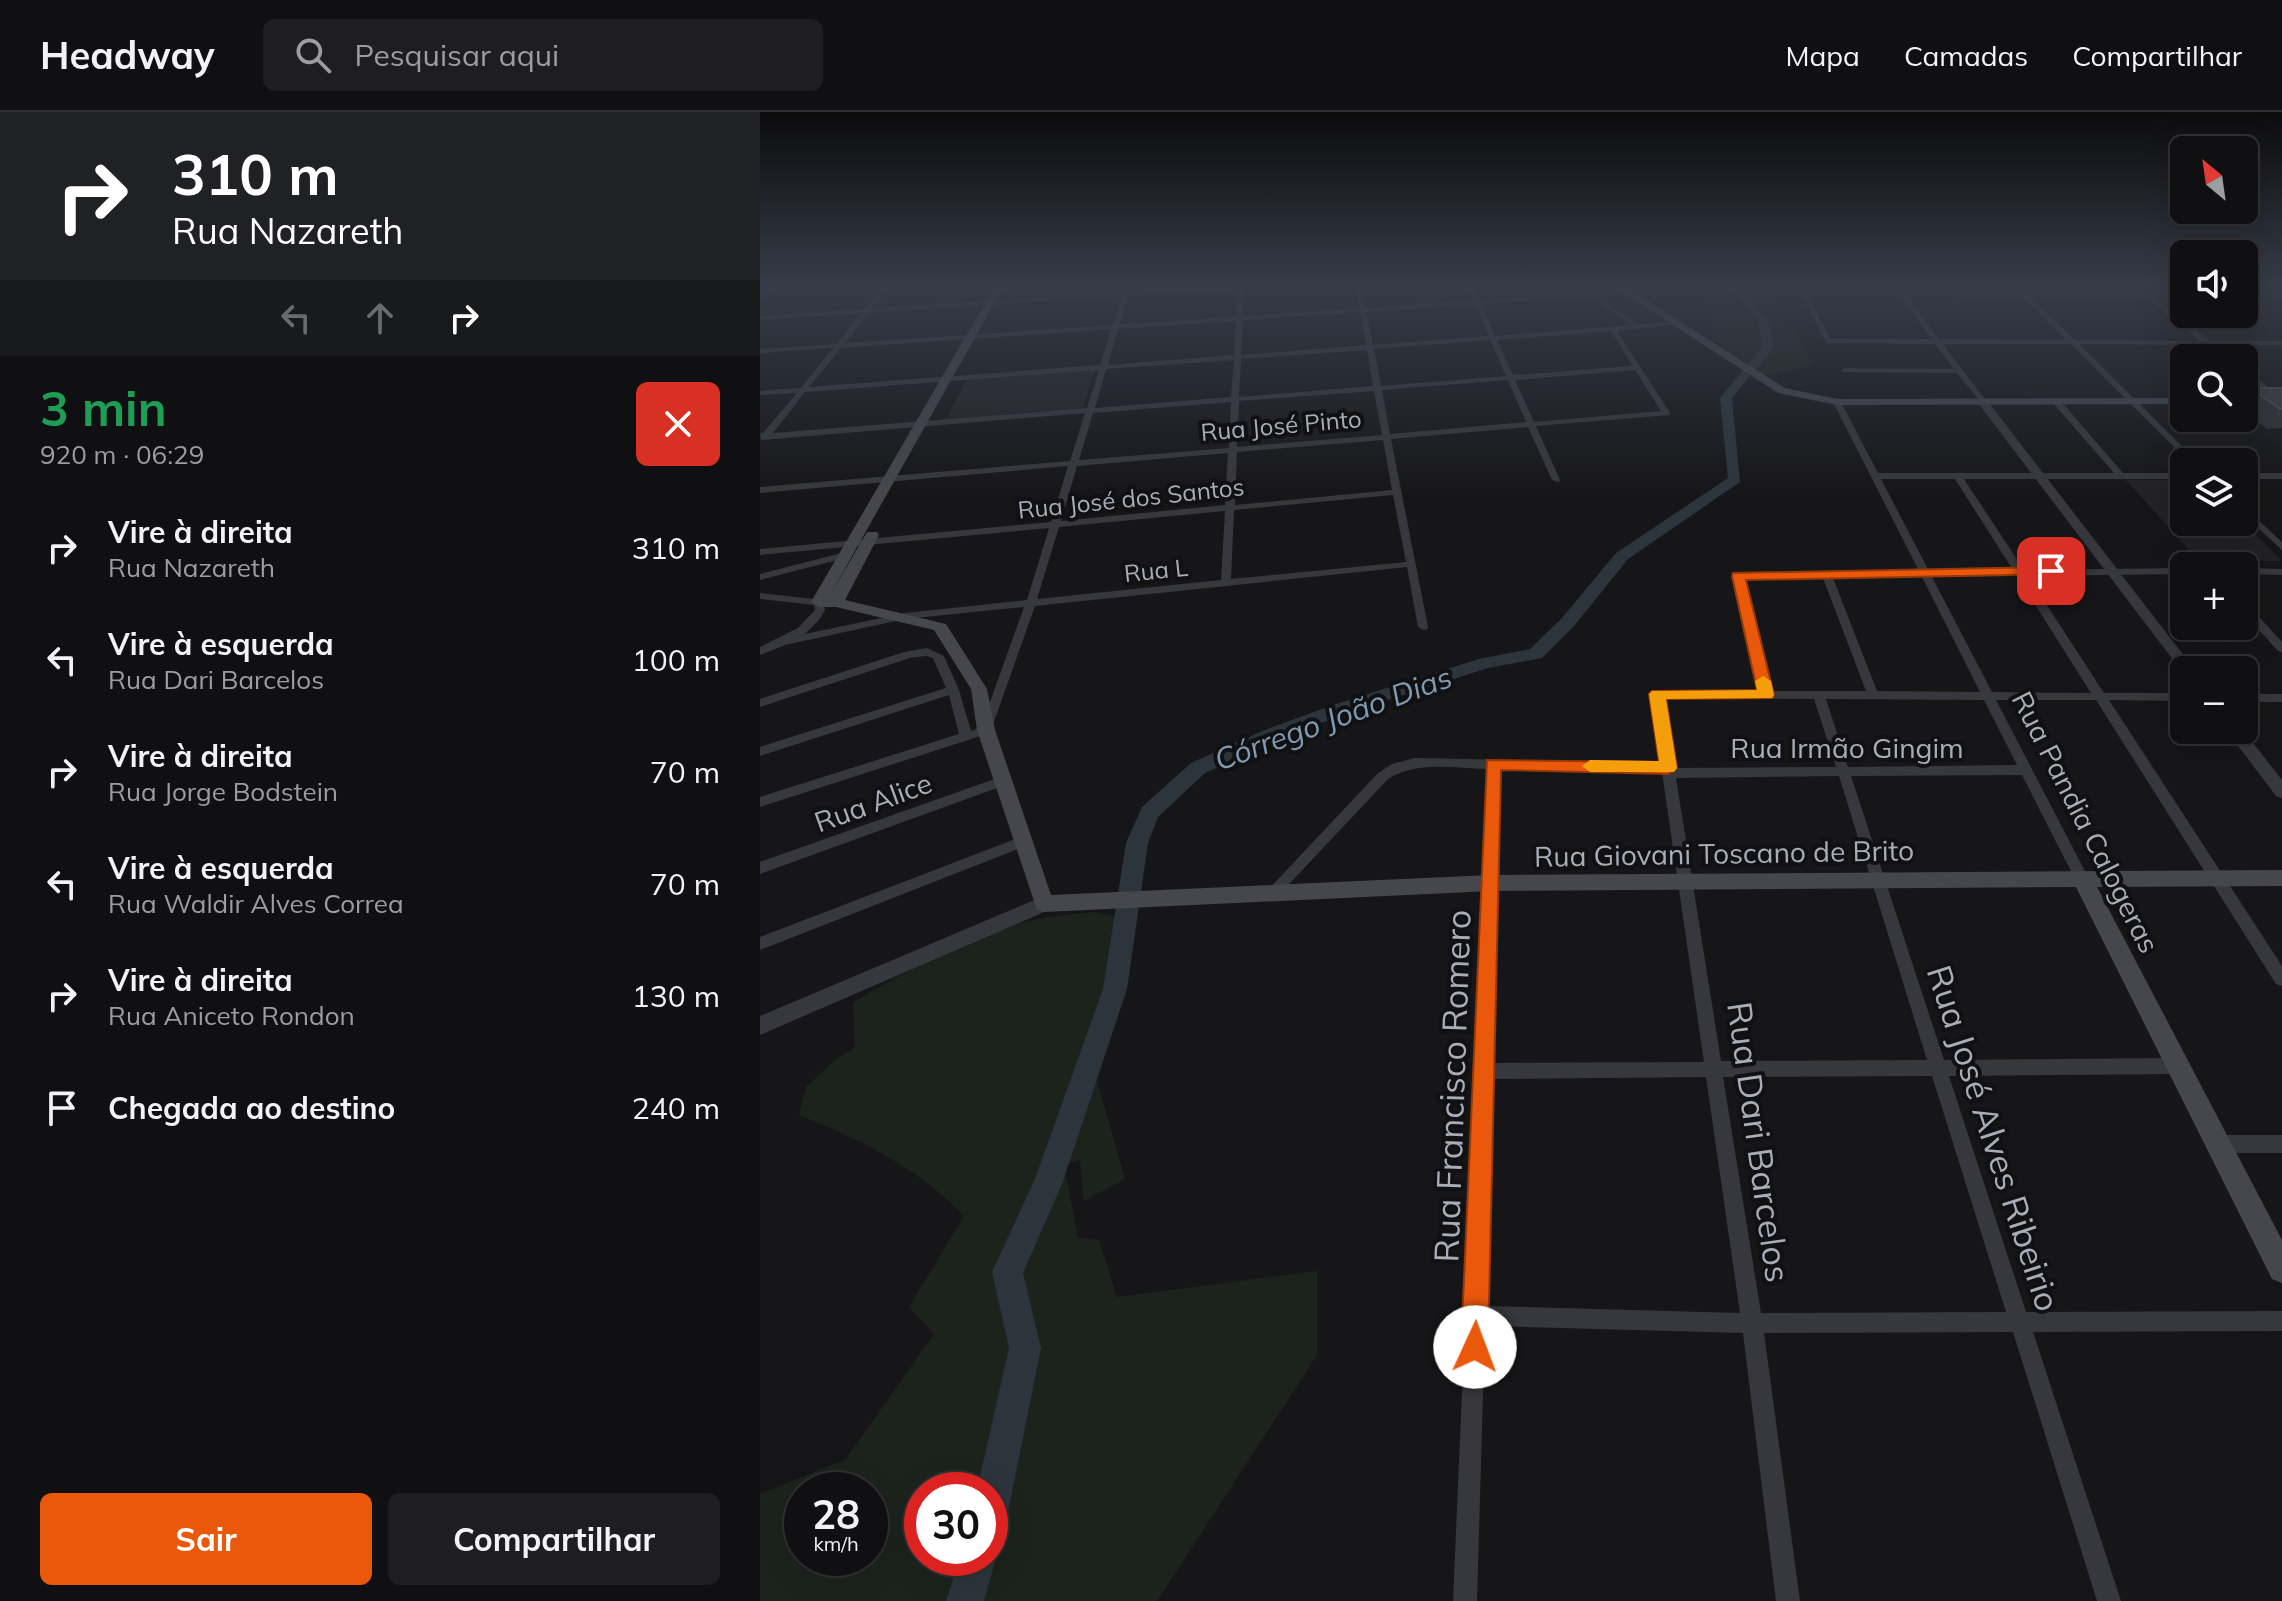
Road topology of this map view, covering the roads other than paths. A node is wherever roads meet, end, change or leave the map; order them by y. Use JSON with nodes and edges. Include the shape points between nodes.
{"nodes":[{"id":1,"x":830,"y":355,"type":"edge"},
{"id":2,"x":964,"y":355,"type":"edge"},
{"id":3,"x":1106,"y":355,"type":"edge"},
{"id":4,"x":1258,"y":355,"type":"edge"},
{"id":5,"x":1371,"y":355,"type":"edge"},
{"id":6,"x":1501,"y":355,"type":"edge"},
{"id":7,"x":1630,"y":355,"type":"edge"},
{"id":8,"x":1726,"y":355,"type":"edge"},
{"id":9,"x":1947,"y":355,"type":"edge"},
{"id":10,"x":2087,"y":355,"type":"edge"},
{"id":11,"x":1238,"y":357,"type":"junction"},
{"id":12,"x":1103,"y":367,"type":"junction"},
{"id":13,"x":1638,"y":368,"type":"junction"},
{"id":14,"x":1845,"y":370,"type":"dead end"},
{"id":15,"x":1959,"y":371,"type":"junction"},
{"id":16,"x":1511,"y":378,"type":"junction"},
{"id":17,"x":950,"y":379,"type":"junction"},
{"id":18,"x":2258,"y":382,"type":"edge"},
{"id":19,"x":1377,"y":388,"type":"junction"},
{"id":20,"x":803,"y":390,"type":"junction"},
{"id":21,"x":760,"y":393,"type":"edge"},
{"id":22,"x":1235,"y":400,"type":"junction"},
{"id":23,"x":1982,"y":401,"type":"junction"},
{"id":24,"x":2056,"y":401,"type":"junction"},
{"id":25,"x":2133,"y":401,"type":"junction"},
{"id":26,"x":2170,"y":401,"type":"edge"},
{"id":27,"x":2258,"y":401,"type":"edge"},
{"id":28,"x":2282,"y":401,"type":"edge"},
{"id":29,"x":1837,"y":402,"type":"junction"},
{"id":30,"x":1089,"y":411,"type":"junction"},
{"id":31,"x":924,"y":424,"type":"junction"},
{"id":32,"x":1531,"y":424,"type":"junction"},
{"id":33,"x":1387,"y":436,"type":"junction"},
{"id":34,"x":762,"y":438,"type":"edge"},
{"id":35,"x":2180,"y":448,"type":"edge"},
{"id":36,"x":1233,"y":449,"type":"junction"},
{"id":37,"x":1073,"y":464,"type":"junction"},
{"id":38,"x":1875,"y":476,"type":"junction"},
{"id":39,"x":1958,"y":476,"type":"junction"},
{"id":40,"x":2039,"y":476,"type":"junction"},
{"id":41,"x":2121,"y":476,"type":"junction"},
{"id":42,"x":2170,"y":476,"type":"edge"},
{"id":43,"x":2258,"y":476,"type":"edge"},
{"id":44,"x":2282,"y":476,"type":"edge"},
{"id":45,"x":894,"y":478,"type":"junction"},
{"id":46,"x":1556,"y":480,"type":"dead end"},
{"id":47,"x":760,"y":490,"type":"edge"},
{"id":48,"x":1397,"y":492,"type":"junction"},
{"id":49,"x":1230,"y":508,"type":"junction"},
{"id":50,"x":2258,"y":524,"type":"edge"},
{"id":51,"x":1055,"y":525,"type":"junction"},
{"id":52,"x":868,"y":543,"type":"junction"},
{"id":53,"x":2282,"y":547,"type":"edge"},
{"id":54,"x":848,"y":550,"type":"junction"},
{"id":55,"x":760,"y":552,"type":"edge"},
{"id":56,"x":1411,"y":564,"type":"junction"},
{"id":57,"x":2112,"y":571,"type":"junction"},
{"id":58,"x":2170,"y":571,"type":"edge"},
{"id":59,"x":2258,"y":571,"type":"edge"},
{"id":60,"x":2020,"y":572,"type":"junction"},
{"id":61,"x":2282,"y":572,"type":"edge"},
{"id":62,"x":1925,"y":573,"type":"junction"},
{"id":63,"x":1827,"y":575,"type":"junction"},
{"id":64,"x":760,"y":577,"type":"edge"},
{"id":65,"x":1226,"y":583,"type":"junction"},
{"id":66,"x":760,"y":596,"type":"edge"},
{"id":67,"x":1031,"y":603,"type":"junction"},
{"id":68,"x":825,"y":604,"type":"junction"},
{"id":69,"x":905,"y":616,"type":"junction"},
{"id":70,"x":2258,"y":622,"type":"edge"},
{"id":71,"x":1423,"y":627,"type":"dead end"},
{"id":72,"x":782,"y":642,"type":"junction"},
{"id":73,"x":2282,"y":649,"type":"edge"},
{"id":74,"x":760,"y":651,"type":"edge"},
{"id":75,"x":2177,"y":656,"type":"edge"},
{"id":76,"x":953,"y":690,"type":"junction"},
{"id":77,"x":1766,"y":695,"type":"junction"},
{"id":78,"x":1819,"y":695,"type":"junction"},
{"id":79,"x":1873,"y":695,"type":"junction"},
{"id":80,"x":1988,"y":695,"type":"junction"},
{"id":81,"x":2100,"y":696,"type":"junction"},
{"id":82,"x":2170,"y":697,"type":"edge"},
{"id":83,"x":2258,"y":698,"type":"edge"},
{"id":84,"x":2282,"y":698,"type":"edge"},
{"id":85,"x":760,"y":703,"type":"edge"},
{"id":86,"x":986,"y":730,"type":"junction"},
{"id":87,"x":966,"y":736,"type":"junction"},
{"id":88,"x":2245,"y":744,"type":"edge"},
{"id":89,"x":760,"y":752,"type":"edge"},
{"id":90,"x":1493,"y":764,"type":"junction"},
{"id":91,"x":1669,"y":770,"type":"junction"},
{"id":92,"x":2026,"y":770,"type":"junction"},
{"id":93,"x":1844,"y":771,"type":"junction"},
{"id":94,"x":1003,"y":781,"type":"junction"},
{"id":95,"x":2282,"y":792,"type":"edge"},
{"id":96,"x":760,"y":802,"type":"edge"},
{"id":97,"x":1023,"y":841,"type":"junction"},
{"id":98,"x":760,"y":868,"type":"edge"},
{"id":99,"x":2216,"y":877,"type":"junction"},
{"id":100,"x":2282,"y":878,"type":"edge"},
{"id":101,"x":1877,"y":879,"type":"junction"},
{"id":102,"x":2082,"y":879,"type":"junction"},
{"id":103,"x":1686,"y":880,"type":"junction"},
{"id":104,"x":1491,"y":883,"type":"junction"},
{"id":105,"x":1271,"y":894,"type":"junction"},
{"id":106,"x":1044,"y":904,"type":"junction"},
{"id":107,"x":760,"y":944,"type":"edge"},
{"id":108,"x":2282,"y":979,"type":"edge"},
{"id":109,"x":760,"y":1026,"type":"edge"},
{"id":110,"x":1937,"y":1065,"type":"junction"},
{"id":111,"x":2178,"y":1066,"type":"junction"},
{"id":112,"x":1714,"y":1068,"type":"junction"},
{"id":113,"x":1485,"y":1071,"type":"junction"},
{"id":114,"x":2218,"y":1144,"type":"junction"},
{"id":115,"x":2282,"y":1144,"type":"edge"},
{"id":116,"x":2282,"y":1269,"type":"edge"},
{"id":117,"x":1476,"y":1316,"type":"junction"},
{"id":118,"x":2019,"y":1321,"type":"junction"},
{"id":119,"x":2282,"y":1321,"type":"edge"},
{"id":120,"x":1752,"y":1323,"type":"junction"},
{"id":121,"x":1465,"y":1601,"type":"edge"},
{"id":122,"x":1788,"y":1601,"type":"edge"},
{"id":123,"x":2109,"y":1601,"type":"edge"}],
"edges":[{"from":1,"to":20,"type":"street"},
{"from":2,"to":17,"type":"main road"},
{"from":3,"to":12,"type":"street"},
{"from":4,"to":11,"type":"street"},
{"from":5,"to":19,"type":"street"},
{"from":6,"to":16,"type":"street"},
{"from":7,"to":13,"type":"street"},
{"from":8,"to":29,"type":"main road","via":[[1782,391]]},
{"from":9,"to":15,"type":"street"},
{"from":10,"to":25,"type":"street"},
{"from":11,"to":12,"type":"street"},
{"from":11,"to":22,"type":"street"},
{"from":12,"to":17,"type":"street"},
{"from":12,"to":30,"type":"street"},
{"from":13,"to":16,"type":"street"},
{"from":13,"to":32,"type":"street","name":"Rua José Pinto","via":[[1666,413]]},
{"from":14,"to":15,"type":"street"},
{"from":15,"to":23,"type":"street"},
{"from":16,"to":19,"type":"street"},
{"from":16,"to":32,"type":"street"},
{"from":17,"to":20,"type":"street"},
{"from":17,"to":31,"type":"main road"},
{"from":18,"to":28,"type":"street"},
{"from":19,"to":22,"type":"street"},
{"from":19,"to":33,"type":"street"},
{"from":20,"to":21,"type":"street"},
{"from":20,"to":34,"type":"street"},
{"from":22,"to":30,"type":"street"},
{"from":22,"to":36,"type":"street"},
{"from":23,"to":24,"type":"main road"},
{"from":23,"to":29,"type":"main road"},
{"from":23,"to":40,"type":"street"},
{"from":24,"to":25,"type":"main road"},
{"from":24,"to":41,"type":"street"},
{"from":25,"to":26,"type":"main road"},
{"from":25,"to":35,"type":"street"},
{"from":27,"to":28,"type":"main road"},
{"from":29,"to":38,"type":"street","name":"Rua Pandia Calogeras"},
{"from":30,"to":31,"type":"street"},
{"from":30,"to":37,"type":"street"},
{"from":31,"to":34,"type":"street"},
{"from":31,"to":45,"type":"main road"},
{"from":32,"to":33,"type":"street","name":"Rua José Pinto"},
{"from":32,"to":46,"type":"street"},
{"from":33,"to":36,"type":"street","name":"Rua José Pinto"},
{"from":33,"to":48,"type":"street"},
{"from":36,"to":37,"type":"street","name":"Rua José Pinto"},
{"from":36,"to":49,"type":"street"},
{"from":37,"to":45,"type":"street","name":"Rua José Pinto"},
{"from":37,"to":51,"type":"street"},
{"from":38,"to":39,"type":"street"},
{"from":38,"to":62,"type":"street","name":"Rua Pandia Calogeras"},
{"from":39,"to":40,"type":"street"},
{"from":39,"to":60,"type":"street"},
{"from":40,"to":41,"type":"street"},
{"from":40,"to":57,"type":"street"},
{"from":41,"to":42,"type":"street"},
{"from":43,"to":44,"type":"street"},
{"from":45,"to":47,"type":"street","name":"Rua José Pinto"},
{"from":45,"to":52,"type":"main road"},
{"from":45,"to":54,"type":"main road"},
{"from":48,"to":49,"type":"street","name":"Rua José dos Santos"},
{"from":48,"to":56,"type":"street"},
{"from":49,"to":51,"type":"street","name":"Rua José dos Santos"},
{"from":49,"to":65,"type":"street"},
{"from":50,"to":53,"type":"street"},
{"from":51,"to":52,"type":"street","name":"Rua José dos Santos"},
{"from":51,"to":67,"type":"street"},
{"from":52,"to":54,"type":"street","name":"Rua José dos Santos"},
{"from":52,"to":68,"type":"main road"},
{"from":54,"to":55,"type":"street"},
{"from":54,"to":64,"type":"street"},
{"from":54,"to":68,"type":"main road"},
{"from":56,"to":65,"type":"street","name":"Rua L"},
{"from":56,"to":71,"type":"street"},
{"from":57,"to":58,"type":"street"},
{"from":57,"to":60,"type":"street"},
{"from":57,"to":75,"type":"street"},
{"from":59,"to":61,"type":"street"},
{"from":60,"to":62,"type":"street"},
{"from":60,"to":81,"type":"street"},
{"from":62,"to":63,"type":"street"},
{"from":62,"to":80,"type":"street","name":"Rua Pandia Calogeras"},
{"from":63,"to":77,"type":"street","via":[[1738,576]]},
{"from":63,"to":79,"type":"street"},
{"from":65,"to":67,"type":"street","name":"Rua L"},
{"from":66,"to":68,"type":"street"},
{"from":67,"to":69,"type":"street","name":"Rua L"},
{"from":67,"to":86,"type":"street"},
{"from":68,"to":69,"type":"main road"},
{"from":68,"to":72,"type":"street","via":[[816,618]]},
{"from":69,"to":72,"type":"street","name":"Rua L"},
{"from":69,"to":86,"type":"main road","via":[[940,627],[979,689]]},
{"from":70,"to":73,"type":"street"},
{"from":72,"to":74,"type":"street"},
{"from":76,"to":85,"type":"street","via":[[938,656],[927,652]]},
{"from":76,"to":87,"type":"street"},
{"from":76,"to":89,"type":"street"},
{"from":77,"to":78,"type":"street"},
{"from":77,"to":91,"type":"street","name":"Rua Dari Barcelos","via":[[1657,694]]},
{"from":78,"to":79,"type":"street"},
{"from":78,"to":93,"type":"street","name":"Rua José Alves Ribeirio"},
{"from":79,"to":80,"type":"street"},
{"from":80,"to":81,"type":"street"},
{"from":80,"to":92,"type":"street","name":"Rua Pandia Calogeras"},
{"from":81,"to":82,"type":"street"},
{"from":81,"to":99,"type":"street"},
{"from":83,"to":84,"type":"street"},
{"from":86,"to":87,"type":"street"},
{"from":86,"to":94,"type":"main road"},
{"from":87,"to":96,"type":"street"},
{"from":88,"to":95,"type":"street"},
{"from":90,"to":91,"type":"street","name":"Rua Irmão Gingim"},
{"from":90,"to":104,"type":"street","name":"Rua Francisco Romero"},
{"from":90,"to":105,"type":"street","name":"Rua Irmão Gingim","via":[[1397,767]]},
{"from":91,"to":93,"type":"street","name":"Rua Irmão Gingim"},
{"from":91,"to":103,"type":"street","name":"Rua Dari Barcelos"},
{"from":92,"to":93,"type":"street","name":"Rua Irmão Gingim"},
{"from":92,"to":102,"type":"street","name":"Rua Pandia Calogeras"},
{"from":93,"to":101,"type":"street","name":"Rua José Alves Ribeirio"},
{"from":94,"to":97,"type":"main road"},
{"from":94,"to":98,"type":"street","name":"Rua Alice"},
{"from":97,"to":106,"type":"main road"},
{"from":97,"to":107,"type":"street"},
{"from":99,"to":100,"type":"main road","name":"Rua Giovani Toscano de Brito"},
{"from":99,"to":102,"type":"main road","name":"Rua Giovani Toscano de Brito"},
{"from":99,"to":108,"type":"street"},
{"from":101,"to":102,"type":"main road","name":"Rua Giovani Toscano de Brito"},
{"from":101,"to":103,"type":"main road","name":"Rua Giovani Toscano de Brito"},
{"from":101,"to":110,"type":"street","name":"Rua José Alves Ribeirio"},
{"from":102,"to":111,"type":"main road","name":"Rua Pandia Calogeras"},
{"from":103,"to":104,"type":"main road","name":"Rua Giovani Toscano de Brito"},
{"from":103,"to":112,"type":"street","name":"Rua Dari Barcelos"},
{"from":104,"to":105,"type":"main road","name":"Rua Giovani Toscano de Brito"},
{"from":104,"to":113,"type":"street","name":"Rua Francisco Romero"},
{"from":105,"to":106,"type":"main road","name":"Rua Giovani Toscano de Brito"},
{"from":106,"to":109,"type":"street","name":"Rua Giovani Toscano de Brito"},
{"from":110,"to":111,"type":"street"},
{"from":110,"to":112,"type":"street"},
{"from":110,"to":118,"type":"street","name":"Rua José Alves Ribeirio"},
{"from":111,"to":114,"type":"main road","name":"Rua Pandia Calogeras"},
{"from":112,"to":113,"type":"street"},
{"from":112,"to":120,"type":"street","name":"Rua Dari Barcelos"},
{"from":113,"to":117,"type":"street","name":"Rua Francisco Romero"},
{"from":114,"to":115,"type":"street"},
{"from":114,"to":116,"type":"main road","name":"Rua Pandia Calogeras"},
{"from":117,"to":120,"type":"street"},
{"from":117,"to":121,"type":"street","name":"Rua Francisco Romero"},
{"from":118,"to":119,"type":"street"},
{"from":118,"to":120,"type":"street"},
{"from":118,"to":123,"type":"street","name":"Rua José Alves Ribeirio"},
{"from":120,"to":122,"type":"street","name":"Rua Dari Barcelos"}]}
